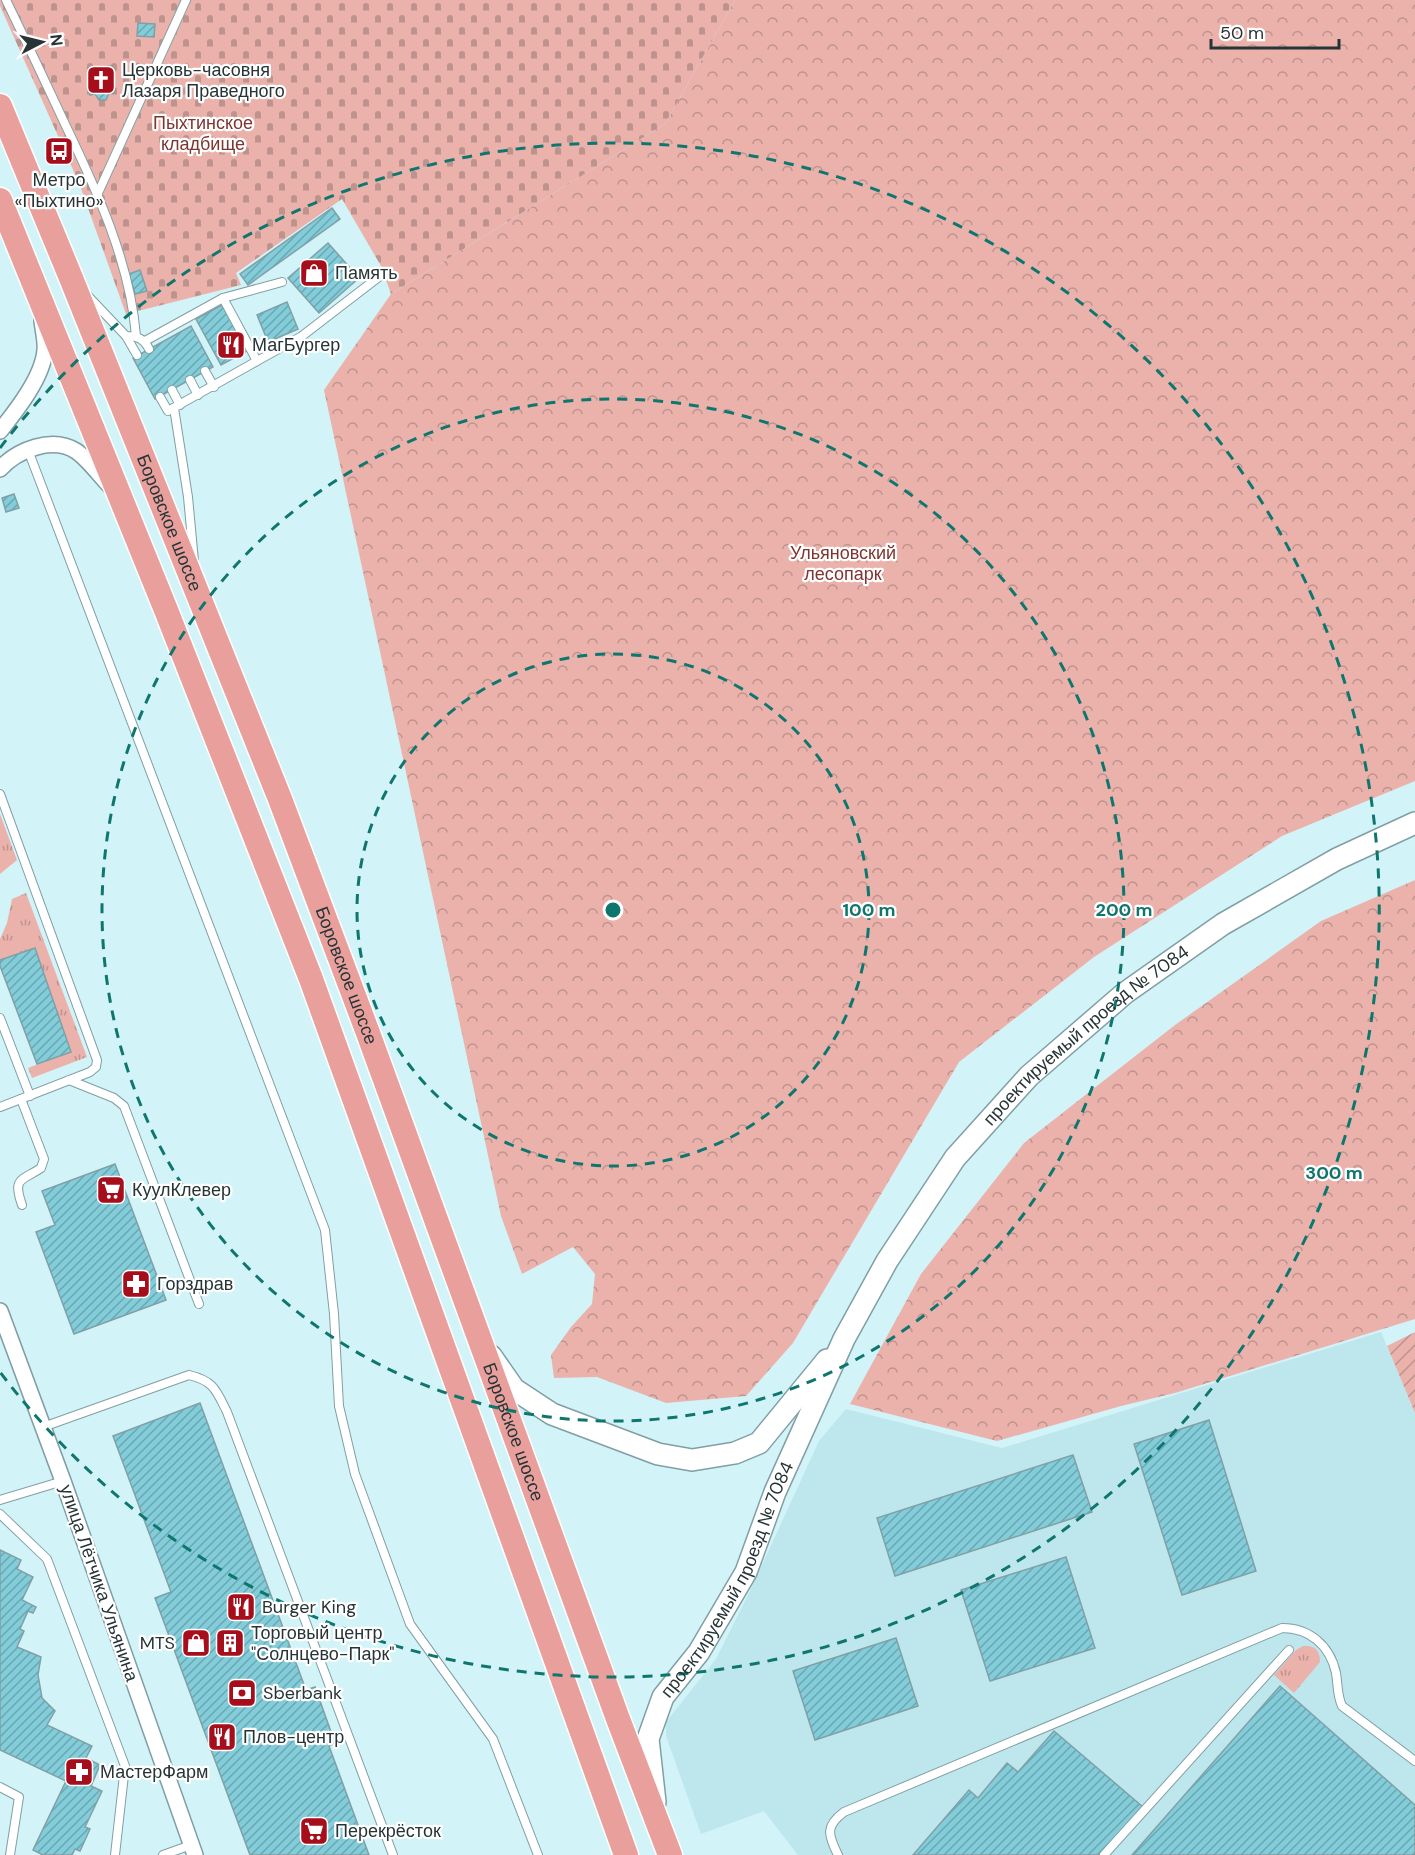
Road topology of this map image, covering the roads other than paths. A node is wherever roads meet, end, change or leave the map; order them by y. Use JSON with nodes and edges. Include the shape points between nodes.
{"nodes":[{"id":1,"x":6,"y":0,"type":"edge"},
{"id":2,"x":186,"y":0,"type":"edge"},
{"id":3,"x":0,"y":106,"type":"edge"},
{"id":4,"x":98,"y":193,"type":"junction"},
{"id":5,"x":0,"y":200,"type":"edge"},
{"id":6,"x":380,"y":276,"type":"dead end"},
{"id":7,"x":71,"y":278,"type":"junction"},
{"id":8,"x":282,"y":282,"type":"dead end"},
{"id":9,"x":40,"y":298,"type":"junction"},
{"id":10,"x":223,"y":298,"type":"junction"},
{"id":11,"x":179,"y":322,"type":"junction"},
{"id":12,"x":183,"y":330,"type":"dead end"},
{"id":13,"x":126,"y":336,"type":"junction"},
{"id":14,"x":136,"y":336,"type":"junction"},
{"id":15,"x":145,"y":341,"type":"junction"},
{"id":16,"x":149,"y":349,"type":"dead end"},
{"id":17,"x":137,"y":355,"type":"dead end"},
{"id":18,"x":257,"y":361,"type":"junction"},
{"id":19,"x":206,"y":372,"type":"dead end"},
{"id":20,"x":190,"y":380,"type":"dead end"},
{"id":21,"x":214,"y":387,"type":"junction"},
{"id":22,"x":172,"y":390,"type":"dead end"},
{"id":23,"x":198,"y":395,"type":"junction"},
{"id":24,"x":160,"y":397,"type":"dead end"},
{"id":25,"x":177,"y":407,"type":"junction"},
{"id":26,"x":0,"y":431,"type":"edge"},
{"id":27,"x":28,"y":450,"type":"junction"},
{"id":28,"x":0,"y":469,"type":"edge"},
{"id":29,"x":120,"y":497,"type":"junction"},
{"id":30,"x":198,"y":594,"type":"junction"},
{"id":31,"x":0,"y":794,"type":"edge"},
{"id":32,"x":1415,"y":823,"type":"edge"},
{"id":33,"x":0,"y":1018,"type":"edge"},
{"id":34,"x":69,"y":1080,"type":"junction"},
{"id":35,"x":26,"y":1097,"type":"junction"},
{"id":36,"x":0,"y":1107,"type":"edge"},
{"id":37,"x":22,"y":1204,"type":"dead end"},
{"id":38,"x":199,"y":1304,"type":"dead end"},
{"id":39,"x":0,"y":1311,"type":"edge"},
{"id":40,"x":480,"y":1339,"type":"junction"},
{"id":41,"x":844,"y":1339,"type":"junction"},
{"id":42,"x":43,"y":1427,"type":"junction"},
{"id":43,"x":63,"y":1481,"type":"junction"},
{"id":44,"x":0,"y":1500,"type":"edge"},
{"id":45,"x":0,"y":1514,"type":"edge"},
{"id":46,"x":1290,"y":1650,"type":"dead end"},
{"id":47,"x":1415,"y":1761,"type":"edge"},
{"id":48,"x":0,"y":1787,"type":"edge"},
{"id":49,"x":658,"y":1826,"type":"junction"},
{"id":50,"x":193,"y":1850,"type":"edge"},
{"id":51,"x":10,"y":1855,"type":"edge"},
{"id":52,"x":115,"y":1855,"type":"edge"},
{"id":53,"x":164,"y":1855,"type":"edge"},
{"id":54,"x":393,"y":1855,"type":"edge"},
{"id":55,"x":538,"y":1855,"type":"edge"},
{"id":56,"x":626,"y":1855,"type":"edge"},
{"id":57,"x":670,"y":1855,"type":"edge"},
{"id":58,"x":838,"y":1855,"type":"edge"},
{"id":59,"x":1104,"y":1855,"type":"edge"}],
"edges":[{"from":1,"to":4,"type":"lane"},
{"from":2,"to":4,"type":"lane"},
{"from":3,"to":7,"type":"main road","name":"Боровское шоссе"},
{"from":4,"to":14,"type":"lane","via":[[126,275]]},
{"from":5,"to":9,"type":"main road","name":"Боровское шоссе"},
{"from":6,"to":18,"type":"lane","via":[[302,336]]},
{"from":7,"to":13,"type":"lane"},
{"from":7,"to":30,"type":"main road","name":"Боровское шоссе"},
{"from":8,"to":10,"type":"lane"},
{"from":9,"to":26,"type":"street","via":[[45,350],[36,379]]},
{"from":9,"to":29,"type":"main road","name":"Боровское шоссе"},
{"from":10,"to":11,"type":"lane"},
{"from":10,"to":18,"type":"lane"},
{"from":11,"to":12,"type":"lane"},
{"from":11,"to":15,"type":"lane","via":[[165,335]]},
{"from":13,"to":14,"type":"lane"},
{"from":13,"to":17,"type":"lane"},
{"from":14,"to":15,"type":"lane"},
{"from":15,"to":16,"type":"lane"},
{"from":18,"to":21,"type":"lane"},
{"from":19,"to":21,"type":"lane"},
{"from":20,"to":23,"type":"lane"},
{"from":21,"to":23,"type":"lane"},
{"from":22,"to":25,"type":"lane"},
{"from":23,"to":25,"type":"lane"},
{"from":24,"to":25,"type":"lane","via":[[168,411]]},
{"from":25,"to":30,"type":"lane"},
{"from":27,"to":28,"type":"street"},
{"from":27,"to":29,"type":"street","via":[[59,445],[76,451]]},
{"from":27,"to":55,"type":"lane","via":[[325,1230],[339,1406],[355,1474],[410,1624],[493,1739]]},
{"from":29,"to":56,"type":"main road","name":"Боровское шоссе","via":[[311,979]]},
{"from":30,"to":40,"type":"main road","name":"Боровское шоссе","via":[[284,810]]},
{"from":31,"to":34,"type":"lane","via":[[97,1060],[90,1072]]},
{"from":32,"to":41,"type":"street","name":"проектируемый проезд № 7084","via":[[1337,859],[1223,924],[1125,993],[1029,1076],[955,1158],[887,1261]]},
{"from":33,"to":35,"type":"lane"},
{"from":34,"to":35,"type":"lane"},
{"from":34,"to":38,"type":"lane","via":[[124,1106]]},
{"from":35,"to":36,"type":"lane"},
{"from":35,"to":37,"type":"lane","via":[[44,1159],[41,1168],[19,1182],[17,1191]]},
{"from":39,"to":42,"type":"street","name":"улица Лётчика Ульянина"},
{"from":40,"to":41,"type":"street","name":"проектируемый проезд № 7084","via":[[514,1389],[552,1414],[658,1454],[692,1460],[735,1453],[759,1443]]},
{"from":40,"to":49,"type":"main road","name":"Боровское шоссе"},
{"from":41,"to":49,"type":"street","name":"проектируемый проезд № 7084","via":[[776,1492],[746,1572],[699,1652],[663,1697],[648,1739]]},
{"from":42,"to":43,"type":"street","name":"улица Лётчика Ульянина"},
{"from":42,"to":54,"type":"lane","via":[[189,1375],[205,1379],[216,1389]]},
{"from":43,"to":44,"type":"lane"},
{"from":43,"to":50,"type":"street","name":"улица Лётчика Ульянина"},
{"from":45,"to":52,"type":"lane","via":[[47,1559],[125,1766]]},
{"from":46,"to":59,"type":"lane"},
{"from":47,"to":58,"type":"lane","via":[[1342,1706],[1331,1659],[1315,1639],[1296,1628],[1282,1628],[844,1812],[834,1820],[829,1833]]},
{"from":48,"to":51,"type":"lane","via":[[19,1797]]},
{"from":49,"to":57,"type":"main road","name":"Боровское шоссе"},
{"from":50,"to":53,"type":"lane"}]}
